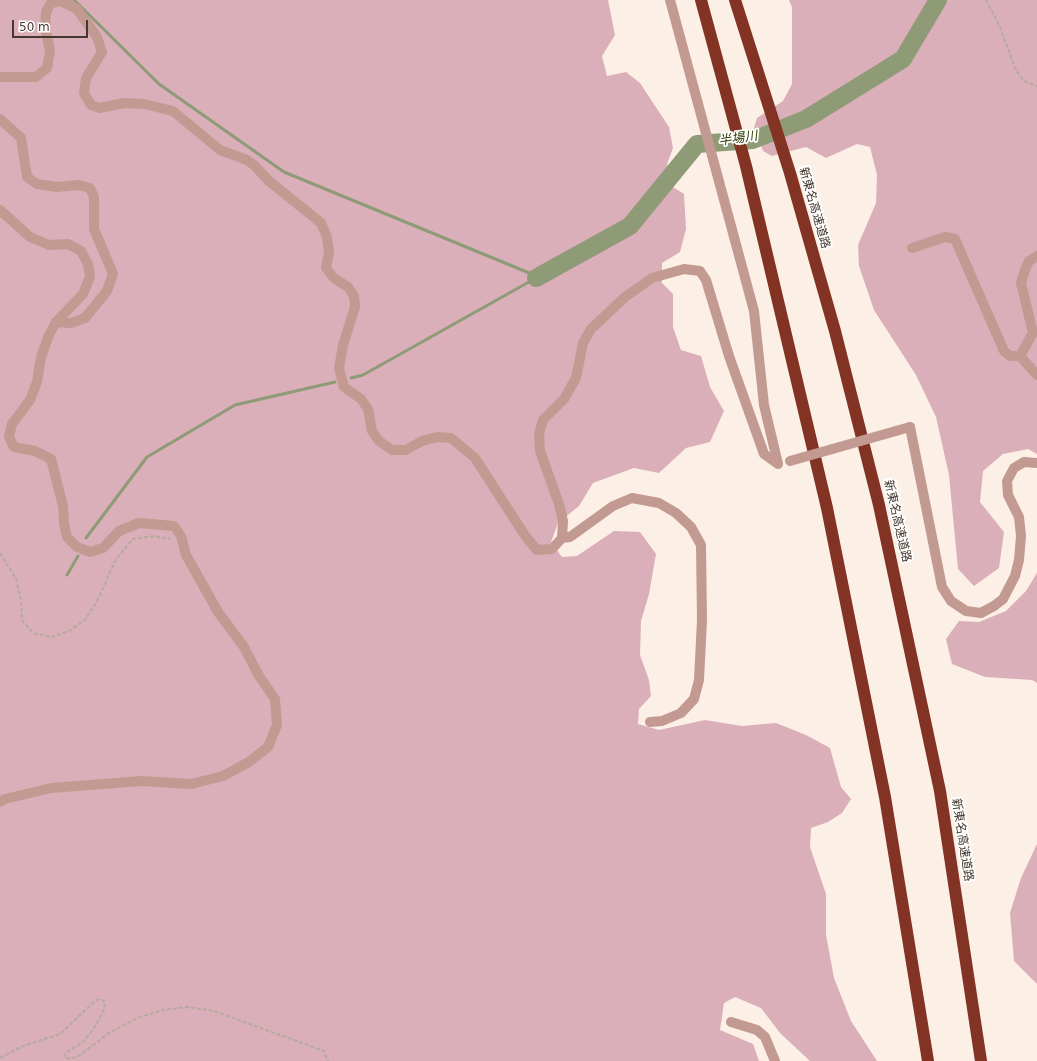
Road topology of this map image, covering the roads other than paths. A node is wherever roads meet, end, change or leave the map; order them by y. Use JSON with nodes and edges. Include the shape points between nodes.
{"nodes":[{"id":1,"x":670,"y":0,"type":"edge"},
{"id":2,"x":701,"y":0,"type":"edge"},
{"id":3,"x":734,"y":0,"type":"edge"},
{"id":4,"x":0,"y":77,"type":"edge"},
{"id":5,"x":0,"y":119,"type":"edge"},
{"id":6,"x":0,"y":210,"type":"edge"},
{"id":7,"x":912,"y":248,"type":"dead end"},
{"id":8,"x":1037,"y":256,"type":"edge"},
{"id":9,"x":56,"y":322,"type":"junction"},
{"id":10,"x":1020,"y":356,"type":"junction"},
{"id":11,"x":1037,"y":375,"type":"edge"},
{"id":12,"x":1037,"y":463,"type":"edge"},
{"id":13,"x":778,"y":464,"type":"junction"},
{"id":14,"x":562,"y":538,"type":"junction"},
{"id":15,"x":650,"y":722,"type":"dead end"},
{"id":16,"x":0,"y":802,"type":"edge"},
{"id":17,"x":731,"y":1022,"type":"dead end"},
{"id":18,"x":775,"y":1061,"type":"edge"},
{"id":19,"x":928,"y":1061,"type":"edge"},
{"id":20,"x":981,"y":1061,"type":"edge"}],
"edges":[{"from":1,"to":13,"type":"street","via":[[754,311],[764,405]]},
{"from":2,"to":19,"type":"highway","via":[[746,166],[827,508],[885,797]]},
{"from":3,"to":20,"type":"highway","name":"新東名高速道路","via":[[790,173],[880,505],[940,791]]},
{"from":4,"to":14,"type":"street","via":[[36,77],[47,68],[50,51],[45,27],[46,12],[51,3],[61,1],[77,9],[97,37],[102,52],[86,78],[84,93],[92,105],[100,108],[124,103],[144,104],[173,111],[220,150],[254,165],[269,181],[321,223],[327,237],[329,252],[326,268],[334,278],[348,287],[354,296],[355,307],[343,345],[340,368],[344,387],[361,399],[368,409],[372,431],[378,441],[392,450],[406,450],[422,441],[437,437],[451,438],[475,458],[537,550],[552,549]]},
{"from":5,"to":9,"type":"street","via":[[21,138],[27,177],[37,184],[57,187],[79,184],[90,188],[94,197],[94,229],[113,274],[107,291],[85,318],[71,323]]},
{"from":6,"to":9,"type":"street","via":[[30,238],[49,245],[68,244],[81,251],[88,264],[90,277],[83,294]]},
{"from":7,"to":10,"type":"street","via":[[945,237],[955,240],[1004,351],[1010,356]]},
{"from":8,"to":10,"type":"street","via":[[1029,261],[1021,283],[1033,333]]},
{"from":9,"to":16,"type":"street","via":[[40,357],[37,382],[30,400],[12,424],[9,437],[14,447],[35,451],[51,459],[63,506],[67,537],[77,547],[90,552],[103,548],[119,531],[139,523],[174,526],[181,536],[186,555],[218,612],[244,647],[275,699],[277,725],[268,747],[249,762],[223,776],[190,784],[142,781],[50,788]]},
{"from":10,"to":11,"type":"street"},
{"from":12,"to":13,"type":"street","bridge":true,"via":[[1024,462],[1014,468],[1007,481],[1008,495],[1019,517],[1019,560],[1015,576],[1003,599],[981,614],[966,611],[951,601],[942,587],[910,427]]},
{"from":13,"to":14,"type":"street","via":[[764,454],[729,356],[706,280],[700,270],[684,269],[652,278],[625,297],[591,329],[583,343],[576,378],[564,399],[543,420],[539,434],[540,451],[559,504],[563,521]]},
{"from":14,"to":15,"type":"street","via":[[570,537],[613,506],[632,498],[659,503],[676,513],[691,527],[701,545],[702,620],[699,680],[694,699],[681,713],[662,721]]},
{"from":17,"to":18,"type":"street","via":[[757,1030],[765,1037]]}]}
